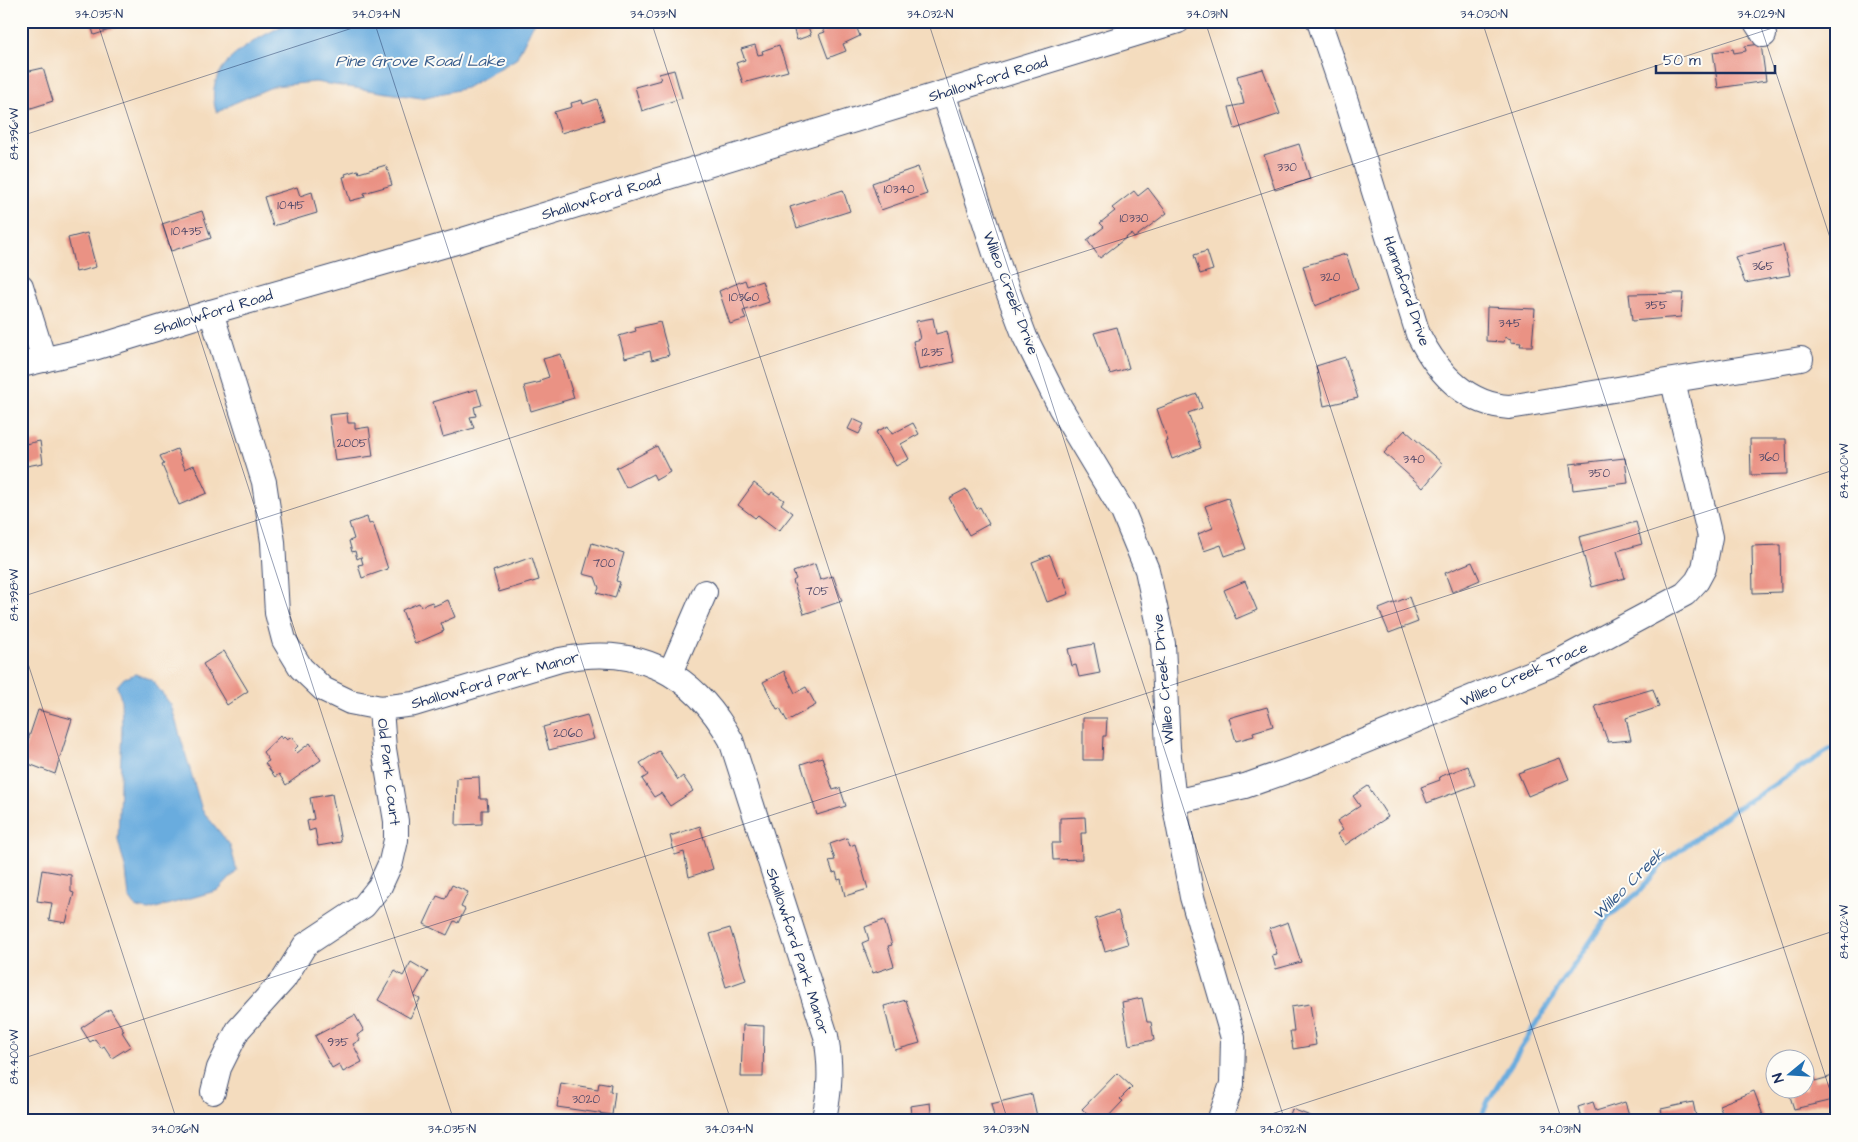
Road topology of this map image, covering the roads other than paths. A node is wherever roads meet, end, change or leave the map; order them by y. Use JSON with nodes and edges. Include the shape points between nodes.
{"nodes":[{"id":1,"x":1178,"y":21,"type":"edge"},
{"id":2,"x":1319,"y":21,"type":"edge"},
{"id":3,"x":943,"y":93,"type":"junction"},
{"id":4,"x":21,"y":286,"type":"edge"},
{"id":5,"x":210,"y":312,"type":"junction"},
{"id":6,"x":1801,"y":359,"type":"dead end"},
{"id":7,"x":32,"y":363,"type":"edge"},
{"id":8,"x":1673,"y":382,"type":"junction"},
{"id":9,"x":705,"y":592,"type":"dead end"},
{"id":10,"x":670,"y":673,"type":"junction"},
{"id":11,"x":380,"y":708,"type":"junction"},
{"id":12,"x":1174,"y":802,"type":"junction"},
{"id":13,"x":213,"y":1092,"type":"dead end"},
{"id":14,"x":823,"y":1121,"type":"edge"},
{"id":15,"x":1219,"y":1121,"type":"edge"}],
"edges":[{"from":1,"to":3,"type":"street","name":"Shallowford Road"},
{"from":2,"to":8,"type":"street","name":"Hannaford Drive","via":[[1418,334],[1443,374],[1472,397],[1492,406],[1509,407]]},
{"from":3,"to":5,"type":"street","name":"Shallowford Road","via":[[456,242]]},
{"from":3,"to":12,"type":"street","name":"Willeo Creek Drive","via":[[1025,337],[1060,407],[1123,512],[1147,570],[1163,644]]},
{"from":4,"to":7,"type":"street"},
{"from":5,"to":7,"type":"street","name":"Shallowford Road","via":[[94,348]]},
{"from":5,"to":11,"type":"street","name":"Shallowford Park Manor","via":[[264,482],[274,542],[277,613],[284,640],[301,668],[323,689],[350,702]]},
{"from":6,"to":8,"type":"street","name":"Hannaford Drive"},
{"from":8,"to":12,"type":"street","name":"Willeo Creek Trace","via":[[1710,537],[1704,568],[1685,594],[1556,663],[1335,754],[1245,786]]},
{"from":9,"to":10,"type":"street"},
{"from":10,"to":11,"type":"street","name":"Shallowford Park Manor","via":[[648,662],[626,657],[581,655],[414,704]]},
{"from":10,"to":14,"type":"street","name":"Shallowford Park Manor","via":[[705,701],[731,740],[826,1036],[831,1066],[830,1096]]},
{"from":11,"to":13,"type":"street","name":"Old Park Court","via":[[396,821],[392,862],[380,886],[364,906],[305,945],[284,979],[238,1030],[219,1068]]},
{"from":12,"to":15,"type":"street","name":"Willeo Creek Drive","via":[[1192,897],[1233,1038],[1232,1084]]}]}
